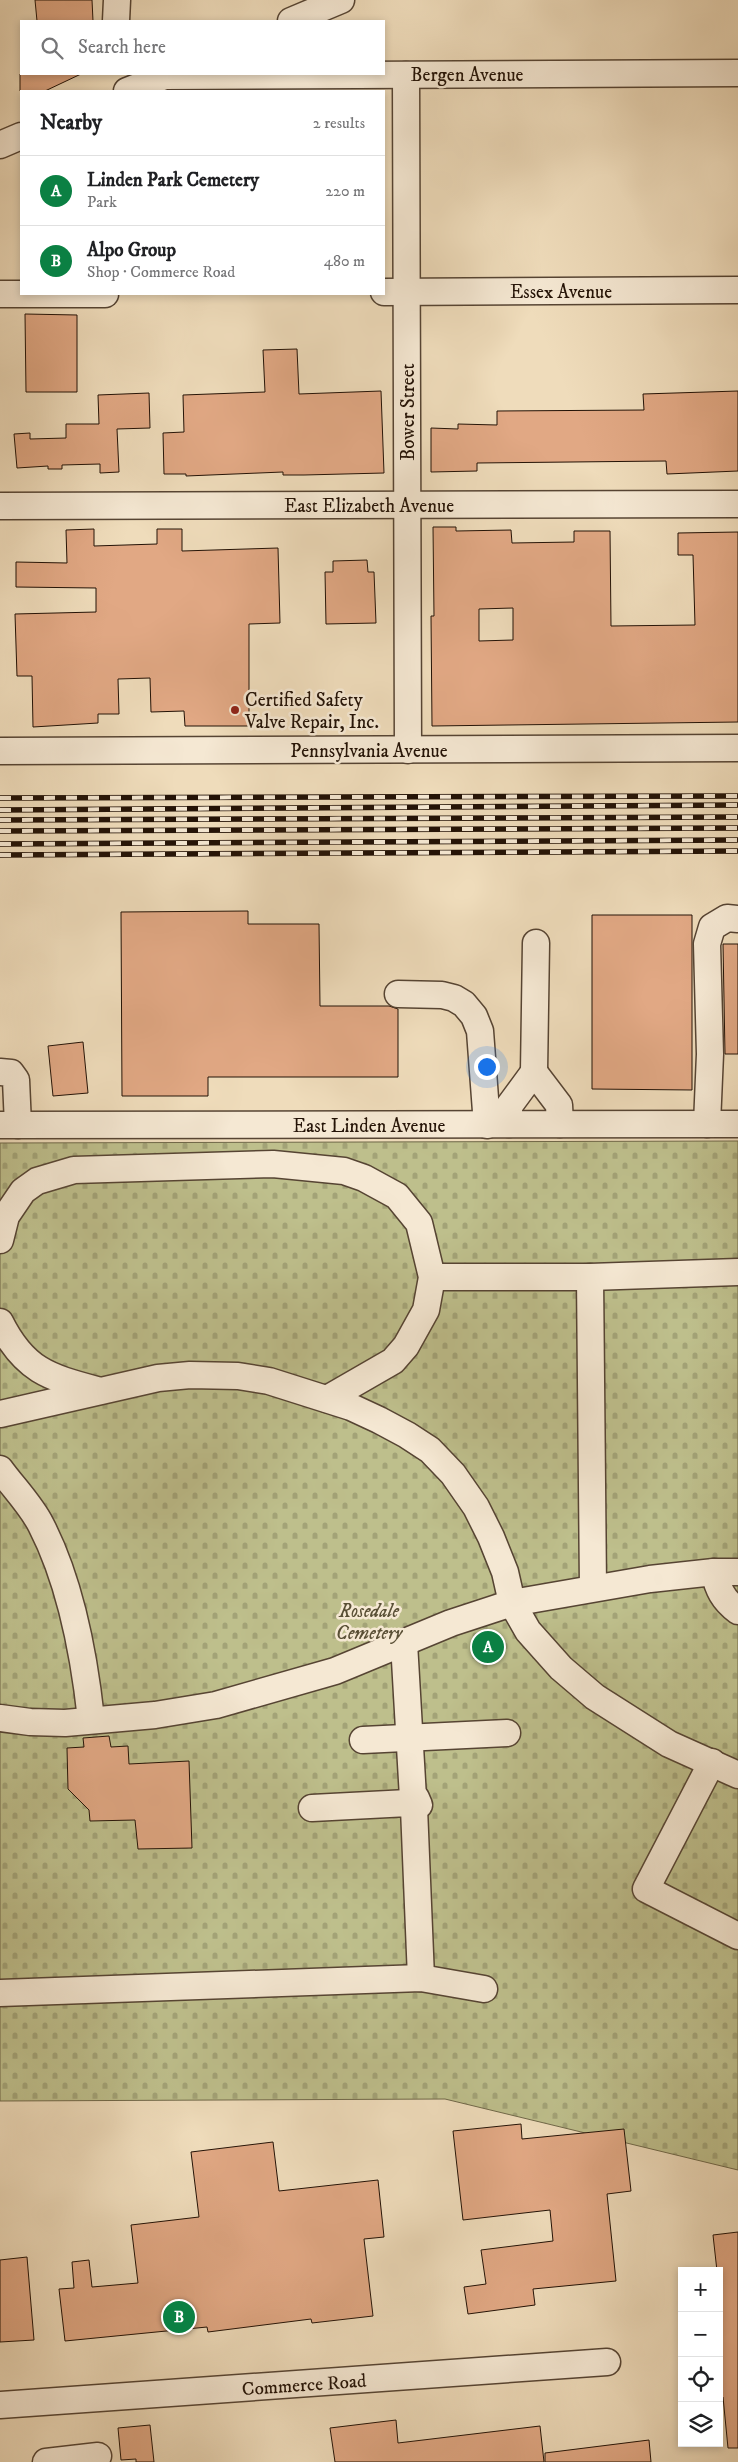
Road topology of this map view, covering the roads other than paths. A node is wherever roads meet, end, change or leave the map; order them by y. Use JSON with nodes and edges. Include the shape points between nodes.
{"nodes":[{"id":1,"x":117,"y":0,"type":"edge"},
{"id":2,"x":341,"y":0,"type":"edge"},
{"id":3,"x":116,"y":20,"type":"edge"},
{"id":4,"x":294,"y":20,"type":"edge"},
{"id":5,"x":738,"y":73,"type":"edge"},
{"id":6,"x":167,"y":75,"type":"edge"},
{"id":7,"x":406,"y":75,"type":"junction"},
{"id":8,"x":129,"y":85,"type":"edge"},
{"id":9,"x":20,"y":136,"type":"edge"},
{"id":10,"x":0,"y":144,"type":"edge"},
{"id":11,"x":738,"y":290,"type":"edge"},
{"id":12,"x":395,"y":292,"type":"edge"},
{"id":13,"x":0,"y":294,"type":"edge"},
{"id":14,"x":20,"y":294,"type":"edge"},
{"id":15,"x":738,"y":504,"type":"edge"},
{"id":16,"x":408,"y":505,"type":"junction"},
{"id":17,"x":0,"y":506,"type":"edge"},
{"id":18,"x":738,"y":748,"type":"edge"},
{"id":19,"x":408,"y":750,"type":"junction"},
{"id":20,"x":0,"y":751,"type":"edge"},
{"id":21,"x":738,"y":919,"type":"edge"},
{"id":22,"x":536,"y":942,"type":"dead end"},
{"id":23,"x":398,"y":994,"type":"dead end"},
{"id":24,"x":0,"y":1072,"type":"edge"},
{"id":25,"x":534,"y":1072,"type":"junction"},
{"id":26,"x":498,"y":1124,"type":"junction"},
{"id":27,"x":560,"y":1124,"type":"junction"},
{"id":28,"x":707,"y":1124,"type":"junction"},
{"id":29,"x":738,"y":1124,"type":"edge"},
{"id":30,"x":9,"y":1125,"type":"edge"},
{"id":31,"x":0,"y":1240,"type":"edge"},
{"id":32,"x":738,"y":1272,"type":"edge"},
{"id":33,"x":432,"y":1277,"type":"junction"},
{"id":34,"x":590,"y":1277,"type":"junction"},
{"id":35,"x":0,"y":1322,"type":"edge"},
{"id":36,"x":100,"y":1390,"type":"junction"},
{"id":37,"x":327,"y":1399,"type":"junction"},
{"id":38,"x":0,"y":1414,"type":"edge"},
{"id":39,"x":0,"y":1469,"type":"edge"},
{"id":40,"x":726,"y":1572,"type":"edge"},
{"id":41,"x":593,"y":1588,"type":"junction"},
{"id":42,"x":512,"y":1603,"type":"junction"},
{"id":43,"x":738,"y":1611,"type":"edge"},
{"id":44,"x":404,"y":1643,"type":"junction"},
{"id":45,"x":0,"y":1718,"type":"edge"},
{"id":46,"x":91,"y":1719,"type":"junction"},
{"id":47,"x":507,"y":1733,"type":"dead end"},
{"id":48,"x":410,"y":1738,"type":"junction"},
{"id":49,"x":363,"y":1740,"type":"dead end"},
{"id":50,"x":712,"y":1762,"type":"junction"},
{"id":51,"x":738,"y":1774,"type":"edge"},
{"id":52,"x":412,"y":1803,"type":"junction"},
{"id":53,"x":312,"y":1808,"type":"dead end"},
{"id":54,"x":738,"y":1936,"type":"edge"},
{"id":55,"x":420,"y":1978,"type":"junction"},
{"id":56,"x":484,"y":1989,"type":"dead end"},
{"id":57,"x":0,"y":1993,"type":"edge"},
{"id":58,"x":607,"y":2362,"type":"dead end"},
{"id":59,"x":0,"y":2405,"type":"edge"},
{"id":60,"x":98,"y":2456,"type":"dead end"},
{"id":61,"x":46,"y":2462,"type":"edge"}],
"edges":[{"from":1,"to":3,"type":"street"},
{"from":2,"to":4,"type":"street"},
{"from":5,"to":7,"type":"street","name":"Bergen Avenue"},
{"from":6,"to":7,"type":"street","name":"Bergen Avenue"},
{"from":6,"to":8,"type":"street"},
{"from":7,"to":12,"type":"street","name":"Bower Street"},
{"from":9,"to":10,"type":"street"},
{"from":11,"to":12,"type":"street","name":"Essex Avenue"},
{"from":12,"to":16,"type":"street","name":"Bower Street"},
{"from":13,"to":14,"type":"street"},
{"from":15,"to":16,"type":"street","name":"East Elizabeth Avenue"},
{"from":16,"to":17,"type":"street","name":"East Elizabeth Avenue"},
{"from":16,"to":19,"type":"street","name":"Bower Street"},
{"from":18,"to":19,"type":"street","name":"Pennsylvania Avenue"},
{"from":19,"to":20,"type":"street","name":"Pennsylvania Avenue"},
{"from":21,"to":28,"type":"street","via":[[727,918],[712,927],[707,944],[710,1054]]},
{"from":22,"to":25,"type":"street"},
{"from":23,"to":26,"type":"street","via":[[454,998],[474,1016],[480,1031]]},
{"from":24,"to":30,"type":"street","via":[[11,1073],[16,1080]]},
{"from":25,"to":26,"type":"street"},
{"from":25,"to":27,"type":"street","via":[[559,1105]]},
{"from":26,"to":27,"type":"street","name":"East Linden Avenue"},
{"from":26,"to":30,"type":"street","name":"East Linden Avenue"},
{"from":27,"to":28,"type":"street","name":"East Linden Avenue"},
{"from":28,"to":29,"type":"street","name":"East Linden Avenue"},
{"from":31,"to":33,"type":"street","via":[[6,1216],[23,1191],[37,1180],[74,1170],[273,1164],[344,1171],[397,1196],[419,1223]]},
{"from":32,"to":34,"type":"street"},
{"from":33,"to":34,"type":"street"},
{"from":33,"to":37,"type":"street","via":[[426,1310],[406,1346],[393,1361]]},
{"from":34,"to":41,"type":"street"},
{"from":35,"to":36,"type":"street","via":[[10,1343],[32,1366],[68,1382]]},
{"from":36,"to":37,"type":"street","via":[[158,1378],[238,1376],[269,1381]]},
{"from":36,"to":38,"type":"street"},
{"from":37,"to":42,"type":"street","via":[[407,1435],[430,1450],[453,1474],[476,1507],[491,1537],[505,1572]]},
{"from":39,"to":46,"type":"street","via":[[40,1524],[58,1568],[74,1619]]},
{"from":40,"to":41,"type":"street"},
{"from":40,"to":43,"type":"street","via":[[718,1588],[726,1603]]},
{"from":41,"to":42,"type":"street"},
{"from":42,"to":44,"type":"street","via":[[450,1623]]},
{"from":42,"to":50,"type":"street","via":[[528,1631],[560,1668],[596,1697],[669,1744]]},
{"from":44,"to":46,"type":"street","via":[[335,1671],[216,1705],[154,1715]]},
{"from":44,"to":48,"type":"street"},
{"from":45,"to":46,"type":"street","via":[[65,1723]]},
{"from":47,"to":48,"type":"street"},
{"from":48,"to":49,"type":"street"},
{"from":48,"to":52,"type":"street"},
{"from":50,"to":51,"type":"street"},
{"from":50,"to":54,"type":"street","via":[[646,1889]]},
{"from":52,"to":53,"type":"street"},
{"from":52,"to":55,"type":"street"},
{"from":55,"to":56,"type":"street"},
{"from":55,"to":57,"type":"street"},
{"from":58,"to":59,"type":"street","name":"Commerce Road"},
{"from":60,"to":61,"type":"street"}]}
